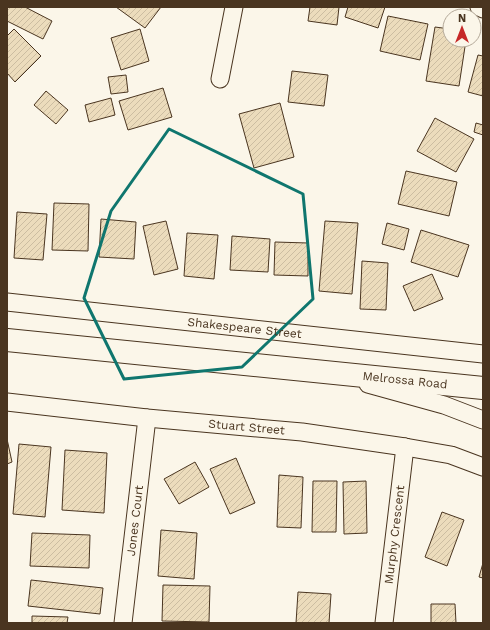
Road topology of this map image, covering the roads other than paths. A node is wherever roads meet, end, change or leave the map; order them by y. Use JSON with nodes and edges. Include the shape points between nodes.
{"nodes":[{"id":1,"x":234,"y":7,"type":"edge"},
{"id":2,"x":479,"y":7,"type":"edge"},
{"id":3,"x":483,"y":9,"type":"edge"},
{"id":4,"x":220,"y":79,"type":"dead end"},
{"id":5,"x":7,"y":302,"type":"edge"},
{"id":6,"x":7,"y":340,"type":"edge"},
{"id":7,"x":483,"y":354,"type":"edge"},
{"id":8,"x":327,"y":372,"type":"junction"},
{"id":9,"x":483,"y":388,"type":"edge"},
{"id":10,"x":7,"y":402,"type":"edge"},
{"id":11,"x":147,"y":418,"type":"junction"},
{"id":12,"x":483,"y":420,"type":"edge"},
{"id":13,"x":405,"y":447,"type":"junction"},
{"id":14,"x":483,"y":467,"type":"edge"},
{"id":15,"x":123,"y":623,"type":"edge"},
{"id":16,"x":384,"y":623,"type":"edge"}],
"edges":[{"from":1,"to":4,"type":"street"},
{"from":2,"to":3,"type":"street"},
{"from":5,"to":7,"type":"street","name":"Shakespeare Street"},
{"from":6,"to":8,"type":"street"},
{"from":8,"to":9,"type":"street","name":"Melrossa Road"},
{"from":8,"to":12,"type":"street","via":[[444,405]]},
{"from":10,"to":11,"type":"street","name":"Stuart Street"},
{"from":11,"to":13,"type":"street","name":"Stuart Street","via":[[302,432]]},
{"from":11,"to":15,"type":"street","name":"Jones Court"},
{"from":13,"to":14,"type":"street","name":"Stuart Street","via":[[451,455]]},
{"from":13,"to":16,"type":"street","name":"Murphy Crescent"}]}
